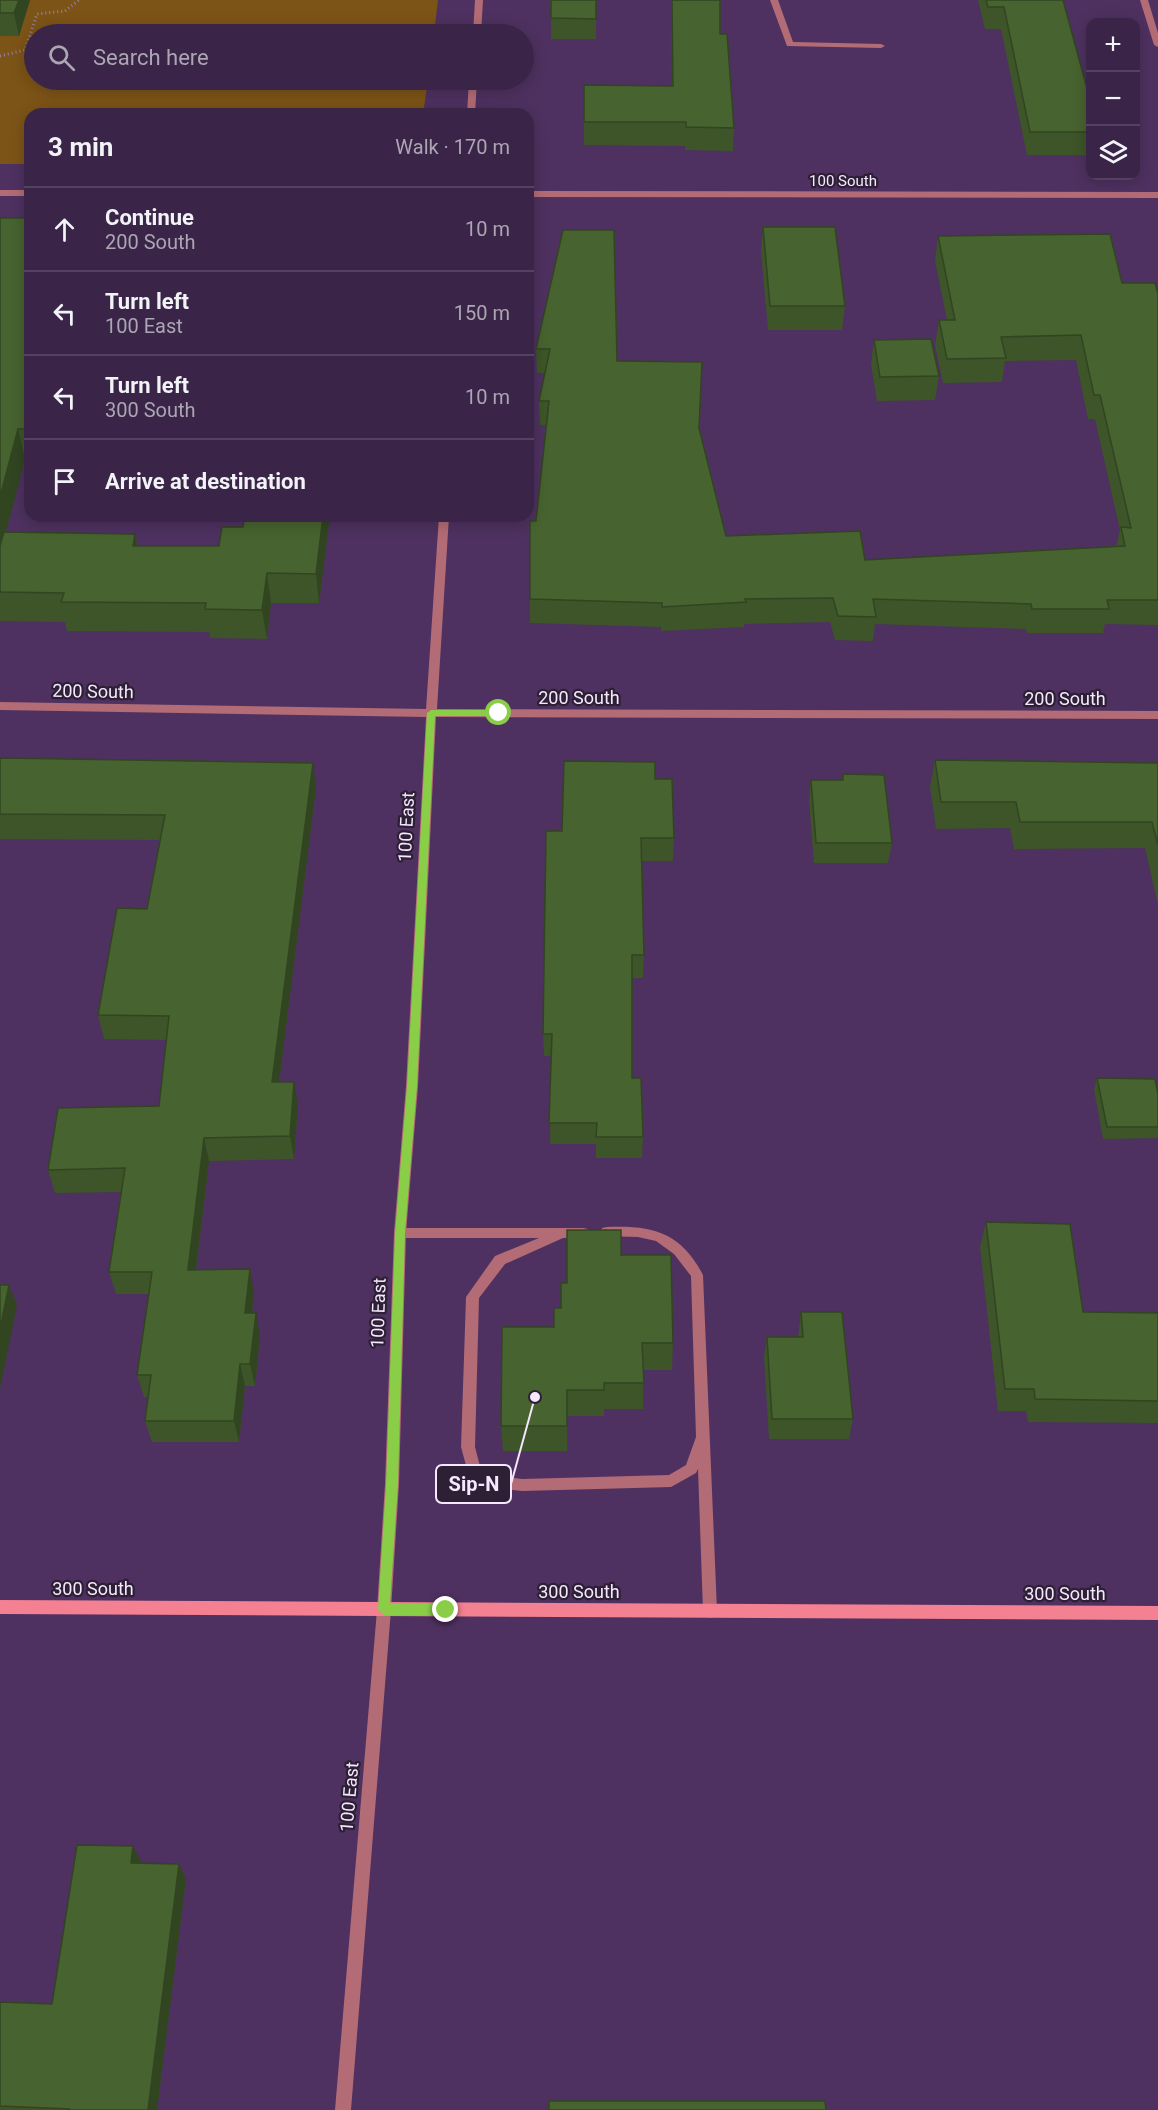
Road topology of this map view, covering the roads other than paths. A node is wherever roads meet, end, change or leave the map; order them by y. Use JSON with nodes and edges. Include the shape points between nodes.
{"nodes":[{"id":1,"x":479,"y":0,"type":"edge"},
{"id":2,"x":774,"y":0,"type":"edge"},
{"id":3,"x":1144,"y":0,"type":"edge"},
{"id":4,"x":478,"y":24,"type":"edge"},
{"id":5,"x":1158,"y":45,"type":"edge"},
{"id":6,"x":881,"y":46,"type":"dead end"},
{"id":7,"x":473,"y":90,"type":"edge"},
{"id":8,"x":472,"y":108,"type":"edge"},
{"id":9,"x":0,"y":193,"type":"edge"},
{"id":10,"x":24,"y":193,"type":"edge"},
{"id":11,"x":534,"y":194,"type":"edge"},
{"id":12,"x":1158,"y":195,"type":"edge"},
{"id":13,"x":444,"y":522,"type":"edge"},
{"id":14,"x":0,"y":706,"type":"edge"},
{"id":15,"x":431,"y":713,"type":"junction"},
{"id":16,"x":1158,"y":715,"type":"edge"},
{"id":17,"x":400,"y":1233,"type":"junction"},
{"id":18,"x":564,"y":1233,"type":"junction"},
{"id":19,"x":704,"y":1433,"type":"junction"},
{"id":20,"x":0,"y":1607,"type":"edge"},
{"id":21,"x":384,"y":1610,"type":"junction"},
{"id":22,"x":710,"y":1611,"type":"junction"},
{"id":23,"x":1158,"y":1613,"type":"edge"},
{"id":24,"x":343,"y":2110,"type":"edge"}],
"edges":[{"from":1,"to":4,"type":"street"},
{"from":2,"to":6,"type":"street","via":[[790,44]]},
{"from":3,"to":5,"type":"street"},
{"from":7,"to":8,"type":"street"},
{"from":9,"to":10,"type":"street"},
{"from":11,"to":12,"type":"street","name":"100 South"},
{"from":13,"to":15,"type":"street","name":"100 East"},
{"from":14,"to":15,"type":"street","name":"200 South"},
{"from":15,"to":16,"type":"street","name":"200 South"},
{"from":15,"to":17,"type":"street","name":"100 East","via":[[412,1086]]},
{"from":17,"to":18,"type":"street"},
{"from":17,"to":21,"type":"street","name":"100 East"},
{"from":18,"to":19,"type":"street","via":[[636,1230],[660,1236],[680,1248],[698,1275]]},
{"from":18,"to":19,"type":"street","via":[[500,1260],[473,1297],[468,1447],[477,1480],[522,1485],[671,1481],[691,1469]]},
{"from":19,"to":22,"type":"street"},
{"from":20,"to":21,"type":"main road","name":"300 South"},
{"from":21,"to":22,"type":"main road","name":"300 South"},
{"from":21,"to":24,"type":"street","name":"100 East"},
{"from":22,"to":23,"type":"main road","name":"300 South"}]}
